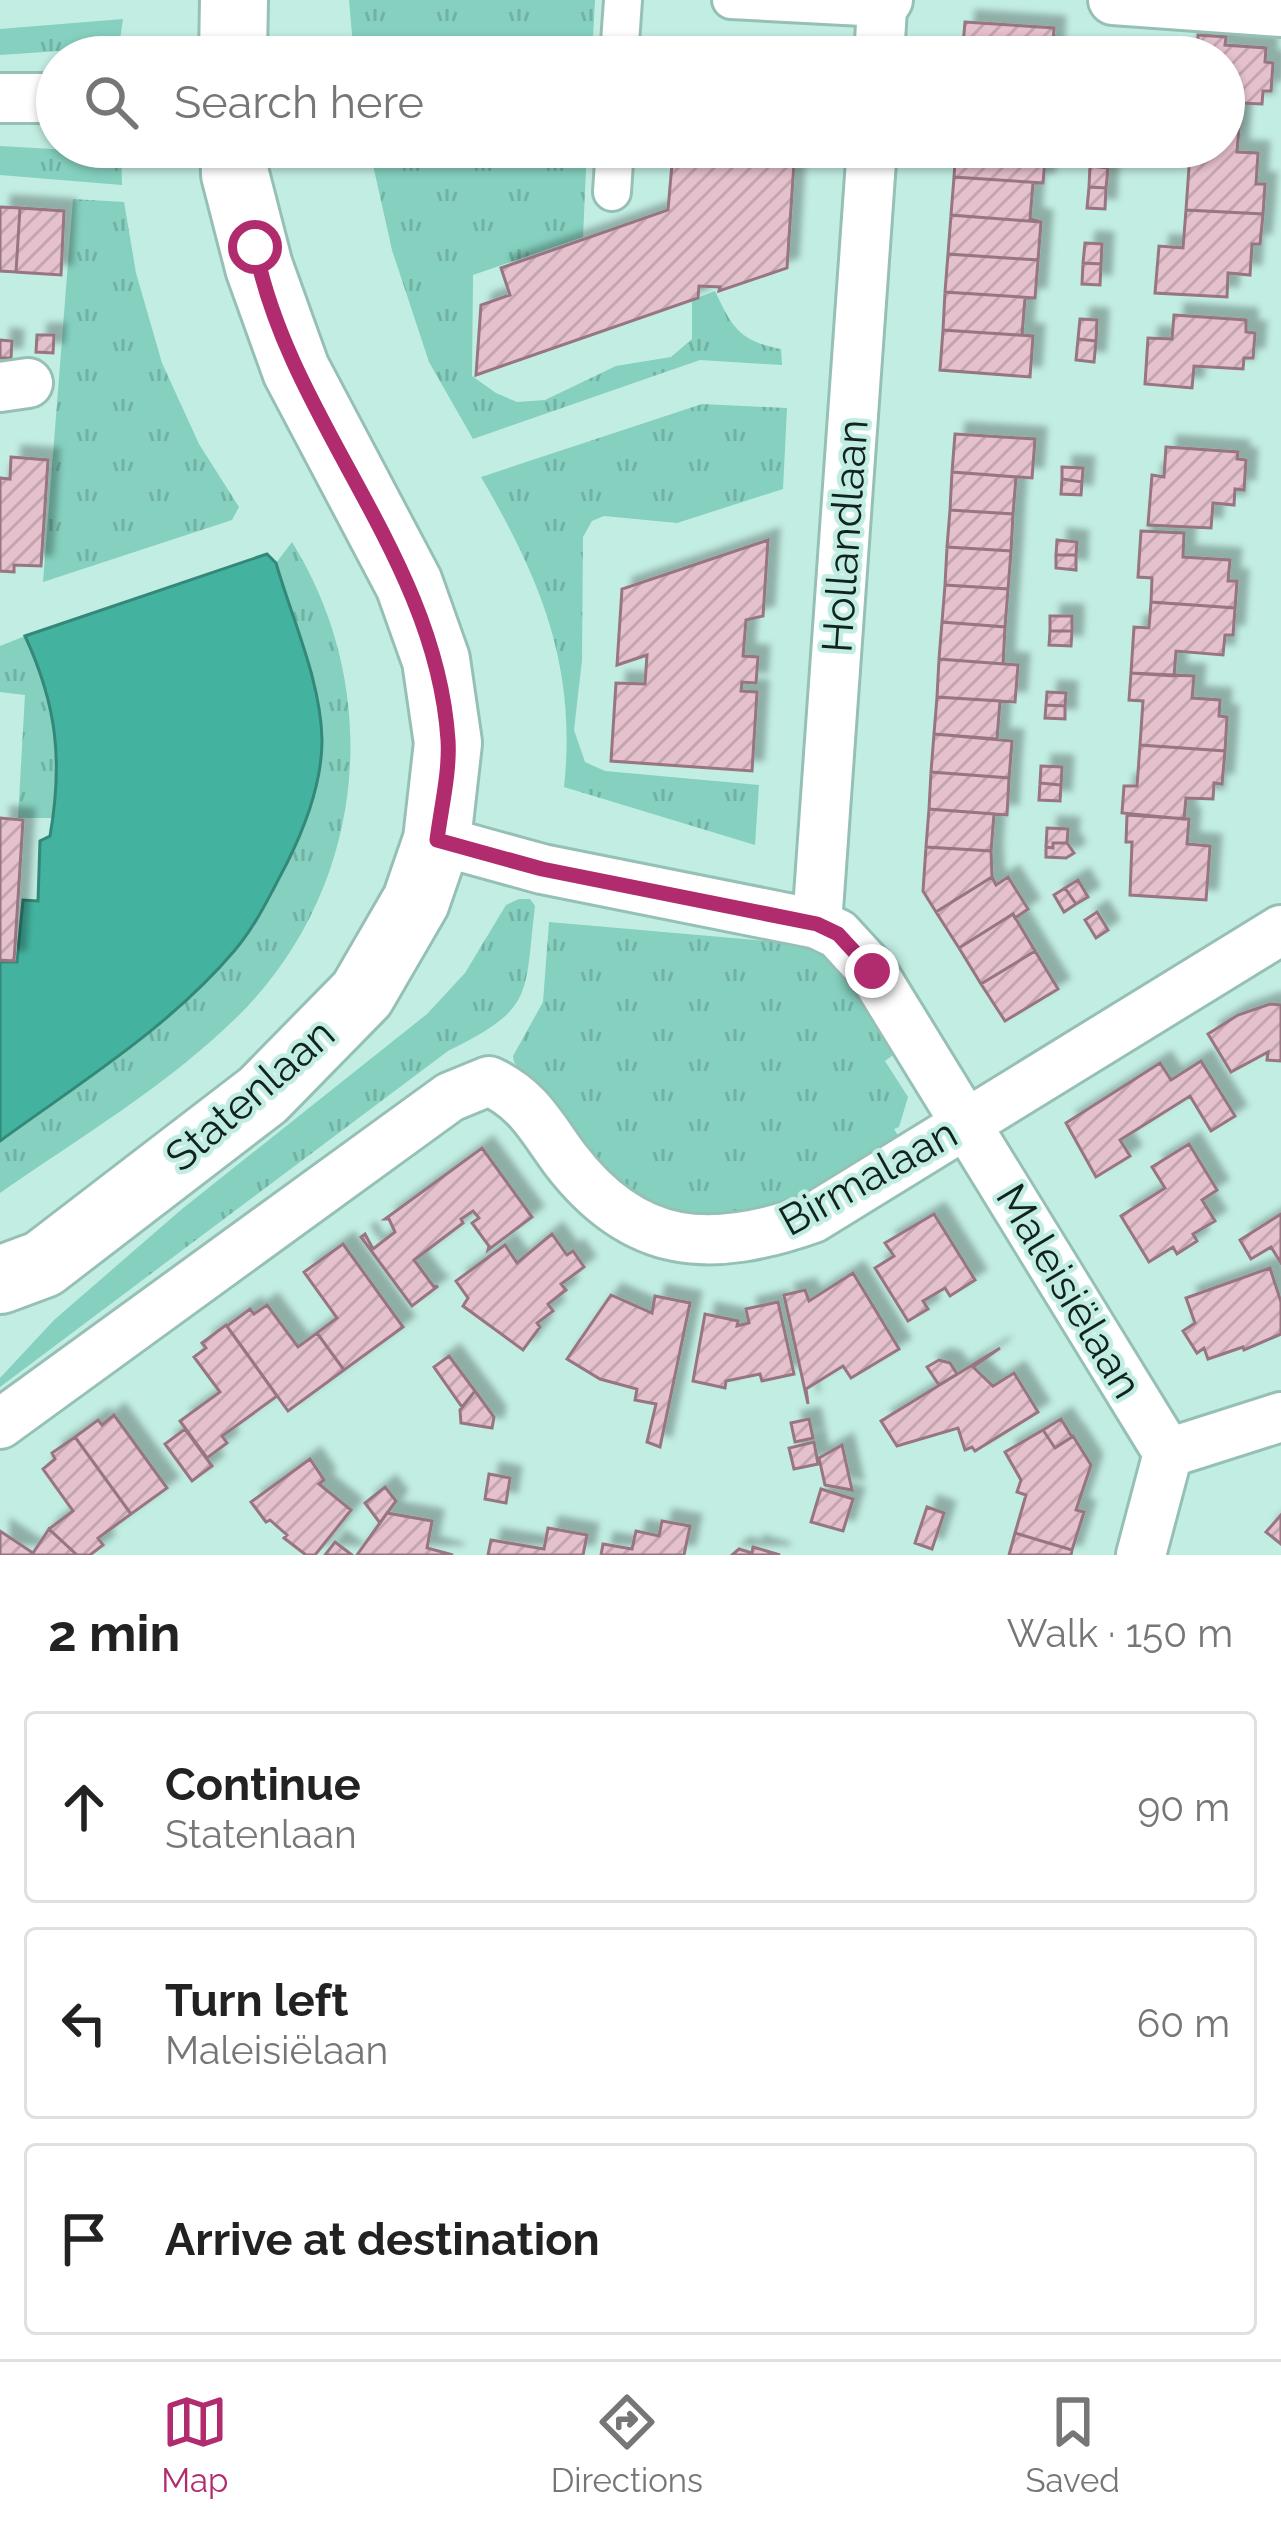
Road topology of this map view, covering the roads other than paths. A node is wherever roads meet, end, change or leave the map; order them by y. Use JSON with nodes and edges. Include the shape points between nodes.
{"nodes":[{"id":1,"x":234,"y":0,"type":"edge"},
{"id":2,"x":622,"y":0,"type":"edge"},
{"id":3,"x":730,"y":0,"type":"edge"},
{"id":4,"x":1113,"y":0,"type":"edge"},
{"id":5,"x":885,"y":4,"type":"edge"},
{"id":6,"x":1281,"y":12,"type":"edge"},
{"id":7,"x":233,"y":36,"type":"edge"},
{"id":8,"x":621,"y":36,"type":"edge"},
{"id":9,"x":881,"y":36,"type":"edge"},
{"id":10,"x":0,"y":98,"type":"edge"},
{"id":11,"x":36,"y":98,"type":"edge"},
{"id":12,"x":235,"y":168,"type":"edge"},
{"id":13,"x":613,"y":168,"type":"edge"},
{"id":14,"x":871,"y":168,"type":"edge"},
{"id":15,"x":612,"y":192,"type":"dead end"},
{"id":16,"x":437,"y":840,"type":"junction"},
{"id":17,"x":817,"y":924,"type":"junction"},
{"id":18,"x":1281,"y":930,"type":"edge"},
{"id":19,"x":966,"y":1124,"type":"junction"},
{"id":20,"x":22,"y":1272,"type":"edge"},
{"id":21,"x":0,"y":1318,"type":"edge"},
{"id":22,"x":1281,"y":1417,"type":"edge"},
{"id":23,"x":0,"y":1424,"type":"edge"},
{"id":24,"x":1168,"y":1454,"type":"junction"},
{"id":25,"x":1141,"y":1555,"type":"edge"}],
"edges":[{"from":1,"to":7,"type":"main road"},
{"from":2,"to":8,"type":"street"},
{"from":3,"to":5,"type":"street"},
{"from":4,"to":6,"type":"street"},
{"from":5,"to":9,"type":"street"},
{"from":10,"to":11,"type":"street"},
{"from":12,"to":16,"type":"main road","name":"Statenlaan","via":[[296,370],[410,584],[436,660],[448,743]]},
{"from":13,"to":15,"type":"street"},
{"from":14,"to":17,"type":"street","name":"Hollandlaan"},
{"from":16,"to":17,"type":"street","name":"Maleisiëlaan"},
{"from":16,"to":20,"type":"main road","name":"Statenlaan","via":[[416,901],[362,994],[263,1095]]},
{"from":17,"to":19,"type":"street","name":"Maleisiëlaan","via":[[838,934],[872,971]]},
{"from":18,"to":19,"type":"street","name":"Birmalaan"},
{"from":19,"to":23,"type":"street","name":"Birmalaan","via":[[813,1218],[761,1236],[707,1241],[656,1233],[604,1202],[516,1094],[489,1081],[450,1096]]},
{"from":19,"to":24,"type":"street","name":"Maleisiëlaan"},
{"from":20,"to":21,"type":"main road","name":"Statenlaan","via":[[22,1297]]},
{"from":22,"to":24,"type":"street"},
{"from":24,"to":25,"type":"street"}]}
